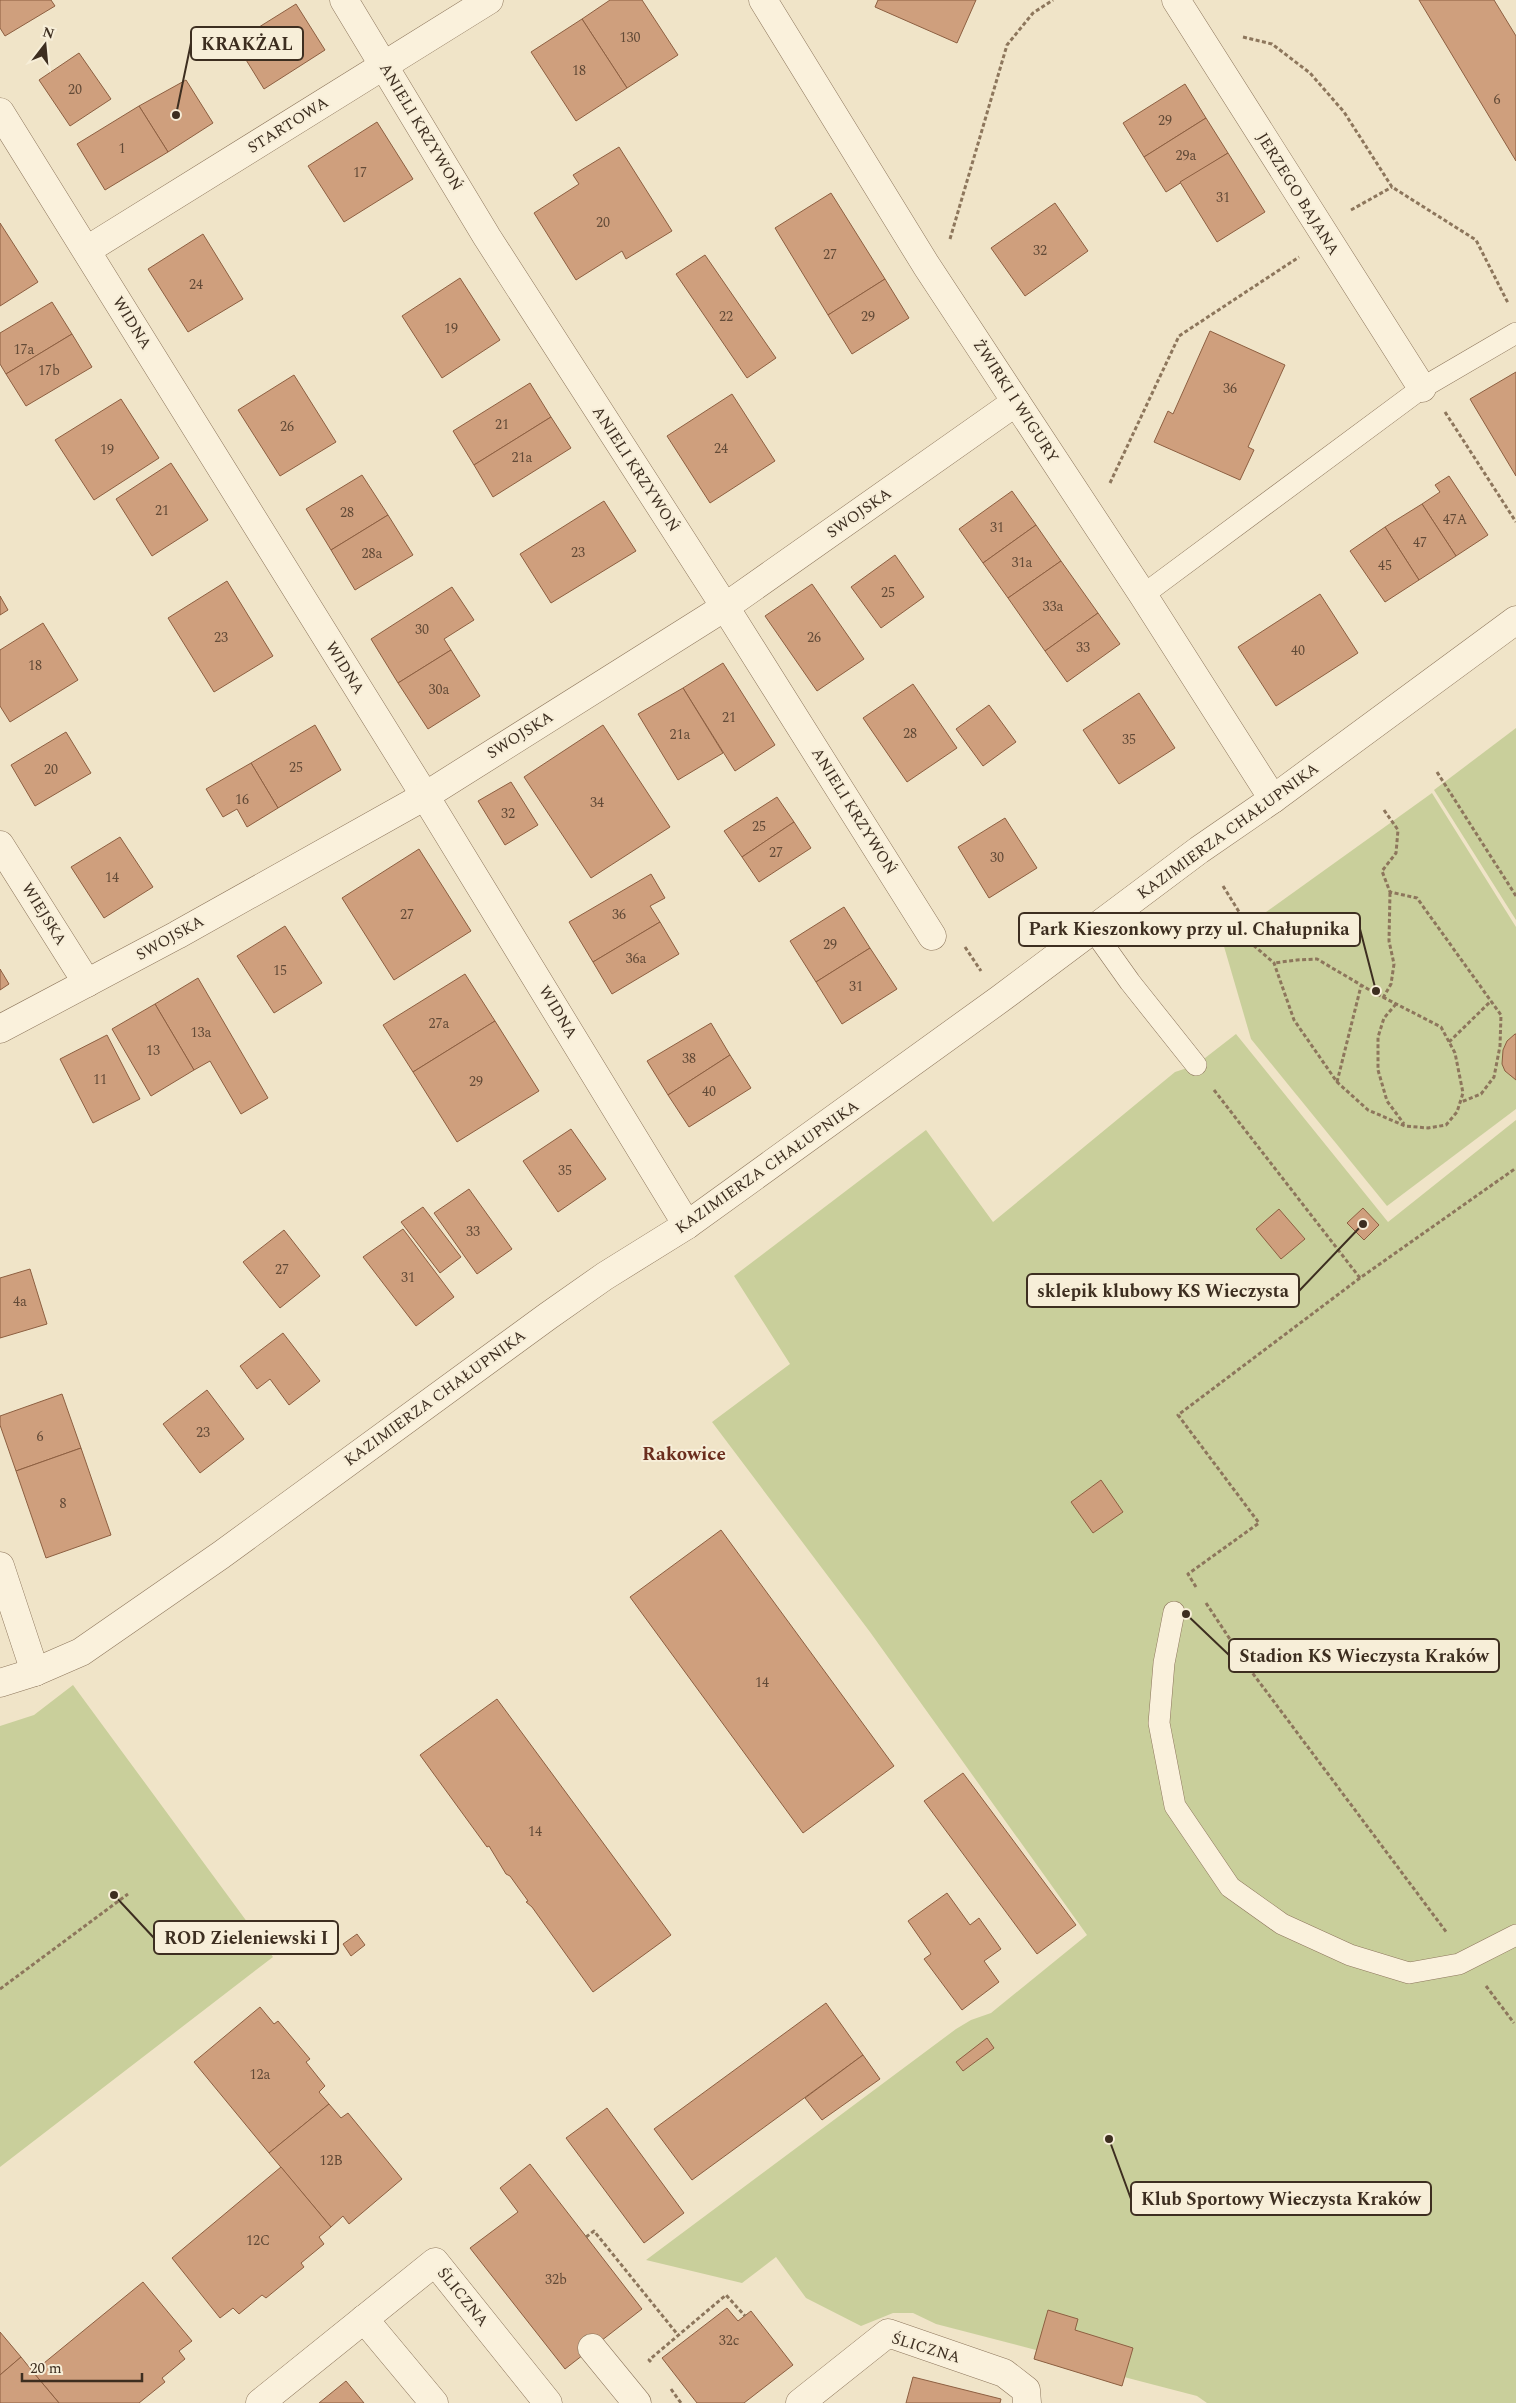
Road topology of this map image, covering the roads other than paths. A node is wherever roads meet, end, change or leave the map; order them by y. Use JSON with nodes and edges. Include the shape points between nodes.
{"nodes":[{"id":1,"x":344,"y":0,"type":"edge"},
{"id":2,"x":488,"y":0,"type":"edge"},
{"id":3,"x":763,"y":0,"type":"edge"},
{"id":4,"x":1176,"y":0,"type":"edge"},
{"id":5,"x":384,"y":65,"type":"junction"},
{"id":6,"x":0,"y":112,"type":"edge"},
{"id":7,"x":87,"y":250,"type":"junction"},
{"id":8,"x":1516,"y":332,"type":"edge"},
{"id":9,"x":1424,"y":386,"type":"junction"},
{"id":10,"x":1016,"y":402,"type":"junction"},
{"id":11,"x":1143,"y":595,"type":"junction"},
{"id":12,"x":725,"y":607,"type":"junction"},
{"id":13,"x":1514,"y":625,"type":"edge"},
{"id":14,"x":424,"y":796,"type":"junction"},
{"id":15,"x":1273,"y":799,"type":"junction"},
{"id":16,"x":0,"y":845,"type":"edge"},
{"id":17,"x":1093,"y":930,"type":"junction"},
{"id":18,"x":932,"y":936,"type":"road end"},
{"id":19,"x":87,"y":983,"type":"junction"},
{"id":20,"x":0,"y":1030,"type":"edge"},
{"id":21,"x":1196,"y":1065,"type":"road end"},
{"id":22,"x":687,"y":1225,"type":"junction"},
{"id":23,"x":0,"y":1566,"type":"edge"},
{"id":24,"x":1174,"y":1612,"type":"dead end"},
{"id":25,"x":35,"y":1672,"type":"junction"},
{"id":26,"x":0,"y":1683,"type":"edge"},
{"id":27,"x":1516,"y":1935,"type":"edge"},
{"id":28,"x":364,"y":2319,"type":"junction"},
{"id":29,"x":592,"y":2348,"type":"dead end"},
{"id":30,"x":260,"y":2403,"type":"edge"},
{"id":31,"x":434,"y":2403,"type":"edge"},
{"id":32,"x":548,"y":2403,"type":"edge"},
{"id":33,"x":637,"y":2403,"type":"edge"},
{"id":34,"x":800,"y":2403,"type":"edge"},
{"id":35,"x":1028,"y":2403,"type":"edge"}],
"edges":[{"from":1,"to":5,"type":"street","name":"ANIELI KRZYWOŃ"},
{"from":2,"to":5,"type":"street","name":"STARTOWA"},
{"from":3,"to":10,"type":"street","name":"ŻWIRKI I WIGURY","via":[[926,264]]},
{"from":4,"to":9,"type":"street","name":"JERZEGO BAJANA"},
{"from":5,"to":7,"type":"street","name":"STARTOWA"},
{"from":5,"to":12,"type":"street","name":"ANIELI KRZYWOŃ","via":[[487,237]]},
{"from":6,"to":7,"type":"street","name":"WIDNA"},
{"from":7,"to":14,"type":"street","name":"WIDNA"},
{"from":8,"to":9,"type":"lane"},
{"from":9,"to":11,"type":"lane"},
{"from":10,"to":11,"type":"street","name":"ŻWIRKI I WIGURY"},
{"from":10,"to":12,"type":"street","name":"SWOJSKA"},
{"from":11,"to":15,"type":"street","name":"ŻWIRKI I WIGURY"},
{"from":12,"to":14,"type":"street","name":"SWOJSKA"},
{"from":12,"to":18,"type":"street","name":"ANIELI KRZYWOŃ"},
{"from":13,"to":15,"type":"street","name":"KAZIMIERZA CHAŁUPNIKA"},
{"from":14,"to":19,"type":"street","name":"SWOJSKA"},
{"from":14,"to":22,"type":"street","name":"WIDNA"},
{"from":15,"to":17,"type":"street","name":"KAZIMIERZA CHAŁUPNIKA"},
{"from":16,"to":19,"type":"street","name":"WIEJSKA"},
{"from":17,"to":21,"type":"lane"},
{"from":17,"to":22,"type":"street","name":"KAZIMIERZA CHAŁUPNIKA"},
{"from":19,"to":20,"type":"street","name":"SWOJSKA"},
{"from":22,"to":25,"type":"street","name":"KAZIMIERZA CHAŁUPNIKA","via":[[548,1316],[221,1555],[81,1652]]},
{"from":23,"to":25,"type":"street"},
{"from":24,"to":27,"type":"lane","via":[[1164,1663],[1159,1723],[1176,1806],[1230,1887],[1282,1924],[1350,1955],[1409,1973],[1459,1964]]},
{"from":25,"to":26,"type":"street","name":"KAZIMIERZA CHAŁUPNIKA"},
{"from":28,"to":30,"type":"street","name":"ŚLICZNA"},
{"from":28,"to":31,"type":"street"},
{"from":28,"to":32,"type":"street","name":"ŚLICZNA","via":[[435,2262]]},
{"from":29,"to":33,"type":"street"},
{"from":34,"to":35,"type":"street","name":"ŚLICZNA","via":[[888,2333],[1004,2373],[1026,2390]]}]}
